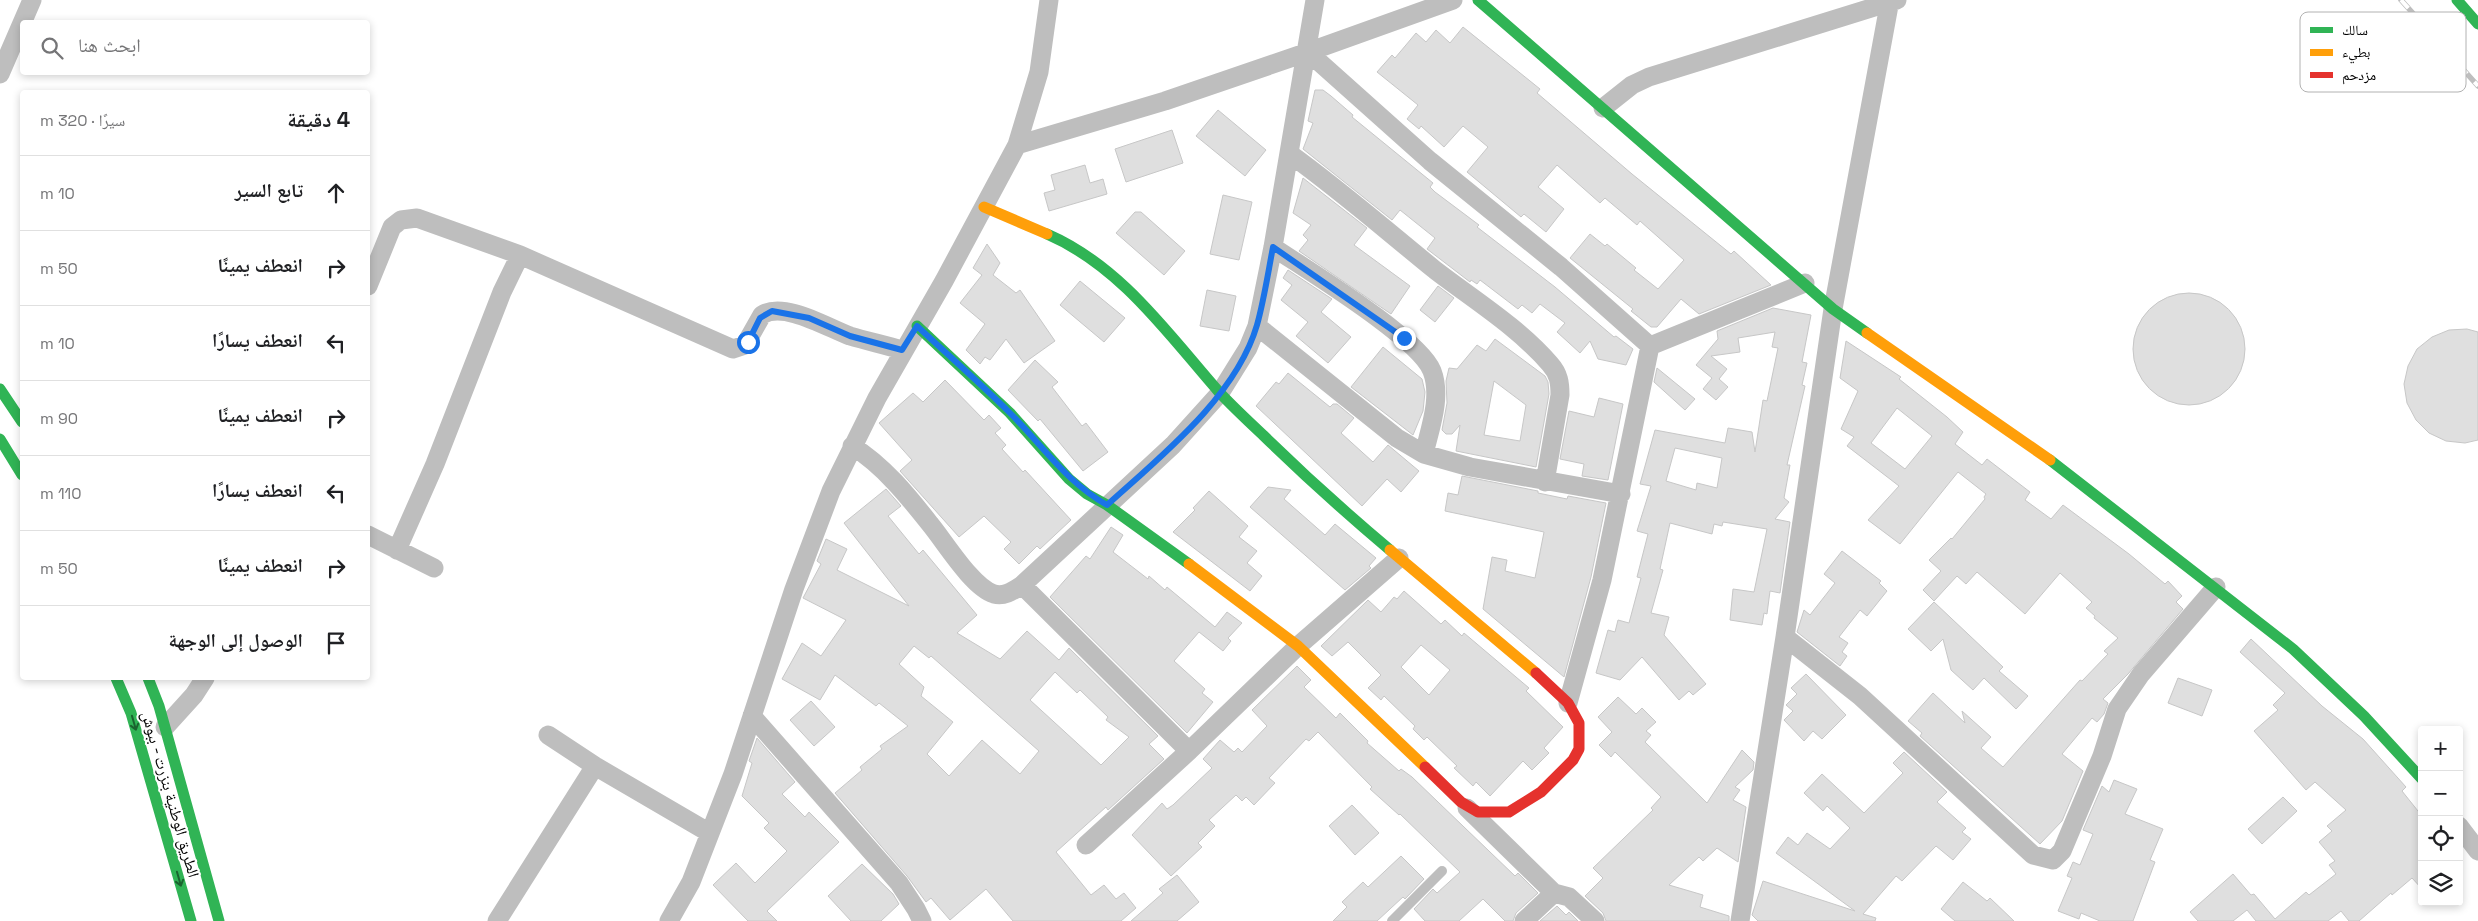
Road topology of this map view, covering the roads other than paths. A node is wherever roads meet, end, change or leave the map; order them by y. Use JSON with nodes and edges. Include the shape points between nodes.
{"nodes":[{"id":1,"x":32,"y":0,"type":"edge"},
{"id":2,"x":1049,"y":0,"type":"edge"},
{"id":3,"x":1315,"y":0,"type":"edge"},
{"id":4,"x":1453,"y":0,"type":"edge"},
{"id":5,"x":1478,"y":0,"type":"edge"},
{"id":6,"x":2457,"y":0,"type":"edge"},
{"id":7,"x":1892,"y":1,"type":"edge"},
{"id":8,"x":23,"y":20,"type":"edge"},
{"id":9,"x":2478,"y":24,"type":"edge"},
{"id":10,"x":20,"y":28,"type":"edge"},
{"id":11,"x":1308,"y":52,"type":"junction"},
{"id":12,"x":0,"y":74,"type":"edge"},
{"id":13,"x":1603,"y":108,"type":"junction"},
{"id":14,"x":1017,"y":145,"type":"junction"},
{"id":15,"x":1290,"y":154,"type":"junction"},
{"id":16,"x":984,"y":207,"type":"junction"},
{"id":17,"x":1273,"y":247,"type":"junction"},
{"id":18,"x":520,"y":255,"type":"junction"},
{"id":19,"x":370,"y":281,"type":"edge"},
{"id":20,"x":1805,"y":283,"type":"junction"},
{"id":21,"x":1832,"y":309,"type":"junction"},
{"id":22,"x":917,"y":326,"type":"junction"},
{"id":23,"x":1257,"y":326,"type":"junction"},
{"id":24,"x":1650,"y":346,"type":"junction"},
{"id":25,"x":902,"y":350,"type":"junction"},
{"id":26,"x":0,"y":389,"type":"edge"},
{"id":27,"x":1220,"y":393,"type":"junction"},
{"id":28,"x":20,"y":415,"type":"edge"},
{"id":29,"x":0,"y":439,"type":"edge"},
{"id":30,"x":852,"y":446,"type":"junction"},
{"id":31,"x":1424,"y":454,"type":"junction"},
{"id":32,"x":12,"y":469,"type":"edge"},
{"id":33,"x":1545,"y":482,"type":"junction"},
{"id":34,"x":1621,"y":494,"type":"junction"},
{"id":35,"x":1107,"y":505,"type":"junction"},
{"id":36,"x":370,"y":536,"type":"edge"},
{"id":37,"x":397,"y":550,"type":"junction"},
{"id":38,"x":1399,"y":558,"type":"junction"},
{"id":39,"x":434,"y":568,"type":"dead end"},
{"id":40,"x":1022,"y":585,"type":"junction"},
{"id":41,"x":2216,"y":587,"type":"junction"},
{"id":42,"x":1785,"y":637,"type":"junction"},
{"id":43,"x":1298,"y":646,"type":"junction"},
{"id":44,"x":117,"y":680,"type":"edge"},
{"id":45,"x":149,"y":680,"type":"edge"},
{"id":46,"x":204,"y":680,"type":"edge"},
{"id":47,"x":1568,"y":703,"type":"junction"},
{"id":48,"x":752,"y":716,"type":"junction"},
{"id":49,"x":165,"y":727,"type":"junction"},
{"id":50,"x":548,"y":735,"type":"dead end"},
{"id":51,"x":1189,"y":752,"type":"junction"},
{"id":52,"x":595,"y":766,"type":"junction"},
{"id":53,"x":2418,"y":774,"type":"edge"},
{"id":54,"x":1461,"y":802,"type":"junction"},
{"id":55,"x":2463,"y":831,"type":"edge"},
{"id":56,"x":708,"y":832,"type":"junction"},
{"id":57,"x":1086,"y":845,"type":"dead end"},
{"id":58,"x":2478,"y":851,"type":"edge"},
{"id":59,"x":1442,"y":871,"type":"dead end"},
{"id":60,"x":1554,"y":893,"type":"junction"},
{"id":61,"x":191,"y":921,"type":"edge"},
{"id":62,"x":219,"y":921,"type":"edge"},
{"id":63,"x":497,"y":921,"type":"edge"},
{"id":64,"x":669,"y":921,"type":"edge"},
{"id":65,"x":922,"y":921,"type":"edge"},
{"id":66,"x":1392,"y":921,"type":"edge"},
{"id":67,"x":1524,"y":921,"type":"edge"},
{"id":68,"x":1595,"y":921,"type":"edge"},
{"id":69,"x":1740,"y":921,"type":"edge"}],
"edges":[{"from":1,"to":8,"type":"street"},
{"from":2,"to":14,"type":"street","via":[[1039,72]]},
{"from":3,"to":11,"type":"street"},
{"from":4,"to":11,"type":"street"},
{"from":5,"to":13,"type":"street"},
{"from":6,"to":9,"type":"street"},
{"from":7,"to":13,"type":"street","via":[[1649,78],[1632,85]]},
{"from":7,"to":21,"type":"street","via":[[1858,162]]},
{"from":10,"to":12,"type":"street"},
{"from":11,"to":14,"type":"street","via":[[1165,101]]},
{"from":11,"to":15,"type":"street"},
{"from":11,"to":24,"type":"street","via":[[1430,161],[1561,267]]},
{"from":13,"to":20,"type":"street"},
{"from":14,"to":16,"type":"street"},
{"from":15,"to":17,"type":"street"},
{"from":15,"to":33,"type":"street","via":[[1336,187],[1518,334],[1550,364],[1560,382],[1560,395]]},
{"from":16,"to":22,"type":"street"},
{"from":16,"to":27,"type":"street","via":[[1067,242],[1101,266],[1176,339]]},
{"from":17,"to":23,"type":"street"},
{"from":17,"to":31,"type":"street","via":[[1404,338],[1426,360],[1435,385],[1434,408]]},
{"from":18,"to":19,"type":"street","via":[[418,218],[409,218],[392,227]]},
{"from":18,"to":25,"type":"street","via":[[725,347],[743,347],[762,315],[777,311],[809,318],[850,336]]},
{"from":18,"to":37,"type":"street"},
{"from":20,"to":21,"type":"street"},
{"from":20,"to":24,"type":"street"},
{"from":21,"to":41,"type":"street","via":[[2055,464]]},
{"from":21,"to":42,"type":"street"},
{"from":22,"to":25,"type":"street"},
{"from":22,"to":35,"type":"street","via":[[1010,413],[1069,479]]},
{"from":23,"to":27,"type":"street","via":[[1248,348]]},
{"from":23,"to":31,"type":"street","via":[[1397,438]]},
{"from":24,"to":34,"type":"street"},
{"from":25,"to":30,"type":"street"},
{"from":26,"to":28,"type":"street"},
{"from":27,"to":35,"type":"street","via":[[1173,445]]},
{"from":27,"to":38,"type":"street","via":[[1303,474]]},
{"from":29,"to":32,"type":"street"},
{"from":30,"to":40,"type":"street","via":[[872,459],[929,522],[976,582],[995,594],[1008,594]]},
{"from":30,"to":48,"type":"street","via":[[831,491],[794,589]]},
{"from":31,"to":33,"type":"street"},
{"from":33,"to":34,"type":"street"},
{"from":34,"to":47,"type":"street","via":[[1594,612]]},
{"from":35,"to":40,"type":"street"},
{"from":35,"to":43,"type":"street"},
{"from":36,"to":37,"type":"street"},
{"from":37,"to":39,"type":"street"},
{"from":38,"to":43,"type":"street"},
{"from":38,"to":47,"type":"street"},
{"from":40,"to":51,"type":"street"},
{"from":41,"to":42,"type":"street","via":[[2141,674],[2117,709],[2071,832],[2057,857],[2050,860],[2033,855],[1860,696]]},
{"from":41,"to":53,"type":"street","via":[[2293,649],[2364,716]]},
{"from":42,"to":69,"type":"street"},
{"from":43,"to":51,"type":"street"},
{"from":43,"to":54,"type":"street","via":[[1386,726]]},
{"from":44,"to":61,"type":"street","name":"الطريق الوطنية بنزرت - ببوش","one_way":true,"via":[[131,712]]},
{"from":45,"to":49,"type":"street","name":"الطريق الوطنية بنزرت - ببوش"},
{"from":46,"to":49,"type":"street"},
{"from":47,"to":54,"type":"street","via":[[1579,723],[1579,749],[1559,775],[1523,805],[1509,812],[1478,812]]},
{"from":48,"to":56,"type":"street"},
{"from":48,"to":65,"type":"street","via":[[899,884]]},
{"from":49,"to":62,"type":"street","name":"الطريق الوطنية بنزرت - ببوش"},
{"from":50,"to":52,"type":"street"},
{"from":51,"to":57,"type":"street"},
{"from":52,"to":56,"type":"street"},
{"from":52,"to":63,"type":"street"},
{"from":54,"to":60,"type":"street"},
{"from":55,"to":58,"type":"street"},
{"from":56,"to":64,"type":"street","via":[[690,882]]},
{"from":59,"to":66,"type":"lane"},
{"from":60,"to":67,"type":"street"},
{"from":60,"to":68,"type":"street","via":[[1568,897]]}]}
